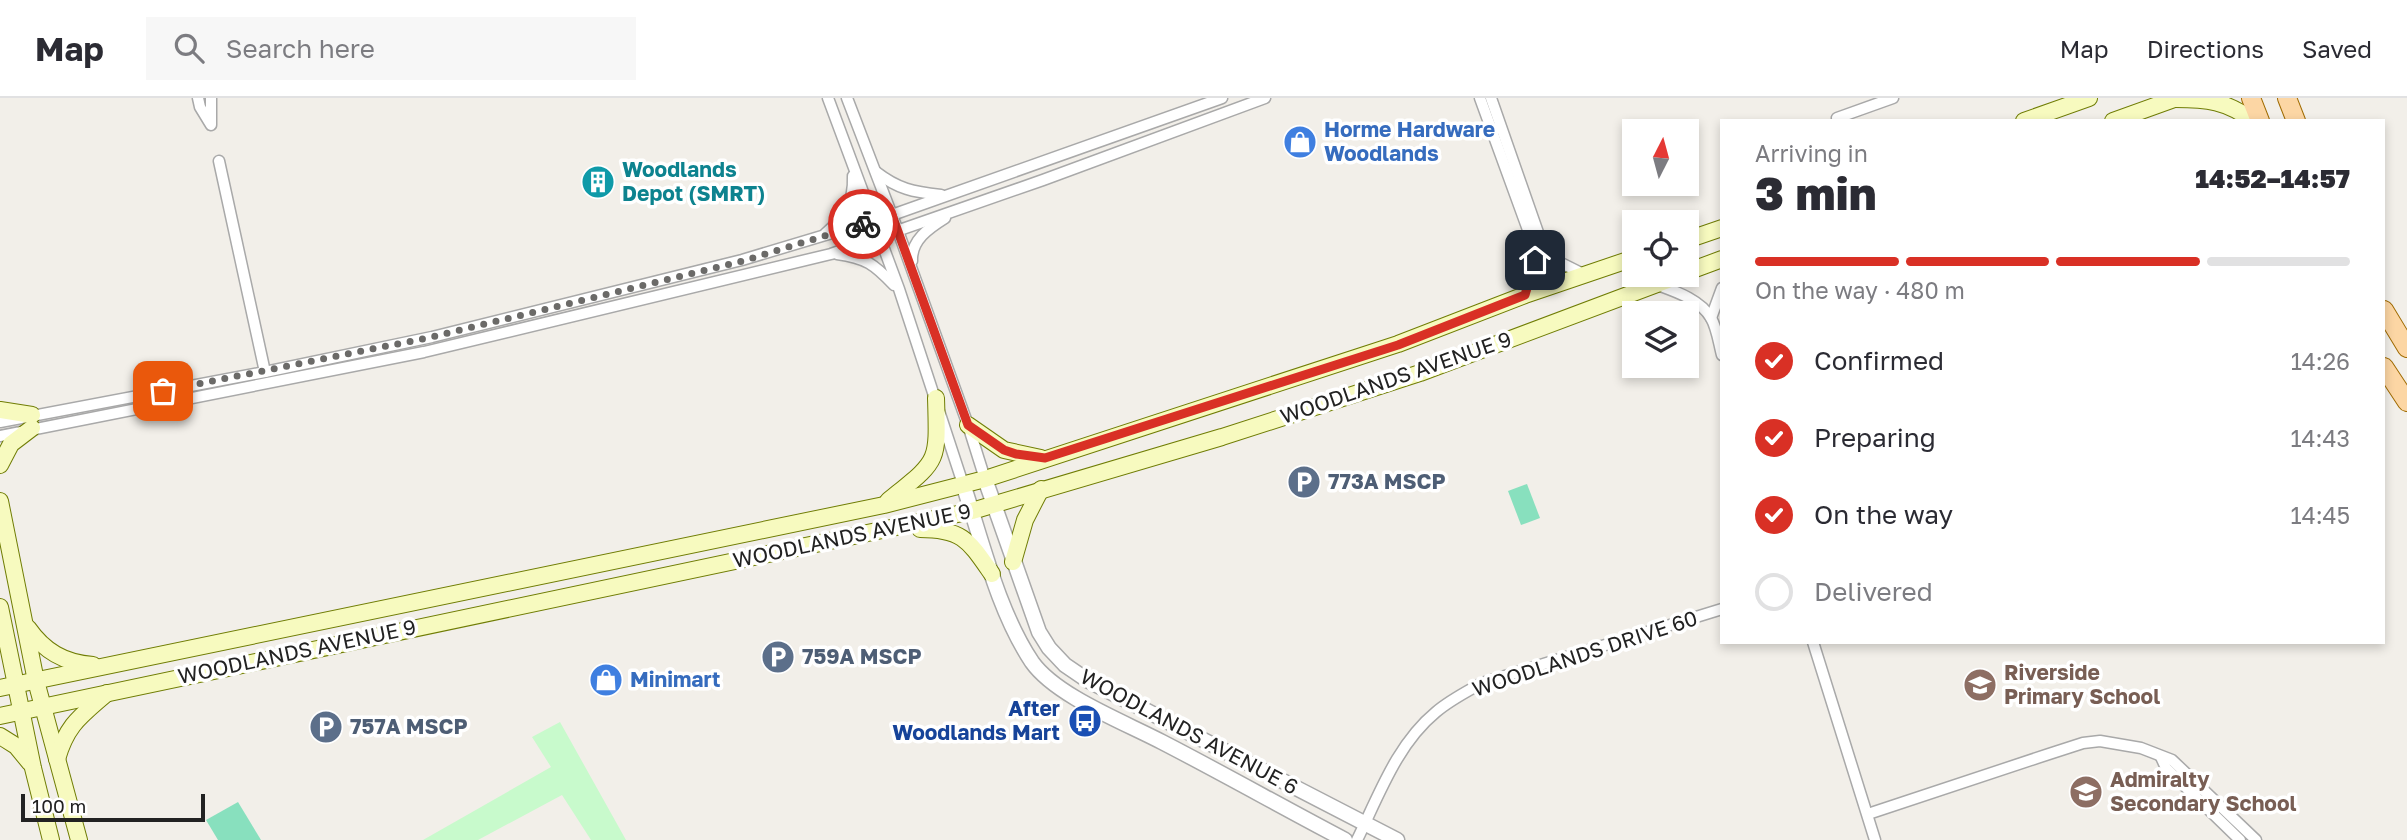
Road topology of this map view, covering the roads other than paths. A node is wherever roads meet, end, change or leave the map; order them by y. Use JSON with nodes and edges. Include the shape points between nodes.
{"nodes":[{"id":1,"x":198,"y":98,"type":"edge"},
{"id":2,"x":211,"y":98,"type":"edge"},
{"id":3,"x":828,"y":98,"type":"edge"},
{"id":4,"x":847,"y":98,"type":"edge"},
{"id":5,"x":1222,"y":98,"type":"edge"},
{"id":6,"x":1265,"y":98,"type":"edge"},
{"id":7,"x":1480,"y":98,"type":"edge"},
{"id":8,"x":1490,"y":98,"type":"edge"},
{"id":9,"x":1892,"y":98,"type":"edge"},
{"id":10,"x":2089,"y":98,"type":"edge"},
{"id":11,"x":2176,"y":98,"type":"edge"},
{"id":12,"x":2251,"y":98,"type":"edge"},
{"id":13,"x":1837,"y":118,"type":"dead end"},
{"id":14,"x":2030,"y":119,"type":"edge"},
{"id":15,"x":2118,"y":119,"type":"edge"},
{"id":16,"x":2251,"y":119,"type":"edge"},
{"id":17,"x":2259,"y":119,"type":"edge"},
{"id":18,"x":219,"y":160,"type":"dead end"},
{"id":19,"x":853,"y":167,"type":"junction"},
{"id":20,"x":876,"y":172,"type":"junction"},
{"id":21,"x":943,"y":195,"type":"junction"},
{"id":22,"x":962,"y":207,"type":"junction"},
{"id":23,"x":892,"y":215,"type":"junction"},
{"id":24,"x":873,"y":221,"type":"junction"},
{"id":25,"x":1720,"y":229,"type":"edge"},
{"id":26,"x":898,"y":231,"type":"junction"},
{"id":27,"x":1699,"y":236,"type":"edge"},
{"id":28,"x":820,"y":238,"type":"junction"},
{"id":29,"x":879,"y":238,"type":"junction"},
{"id":30,"x":831,"y":254,"type":"junction"},
{"id":31,"x":1720,"y":260,"type":"edge"},
{"id":32,"x":1622,"y":262,"type":"edge"},
{"id":33,"x":1699,"y":268,"type":"edge"},
{"id":34,"x":912,"y":271,"type":"junction"},
{"id":35,"x":689,"y":274,"type":"junction"},
{"id":36,"x":1585,"y":275,"type":"junction"},
{"id":37,"x":1647,"y":287,"type":"edge"},
{"id":38,"x":1663,"y":287,"type":"edge"},
{"id":39,"x":692,"y":288,"type":"junction"},
{"id":40,"x":899,"y":289,"type":"junction"},
{"id":41,"x":1720,"y":293,"type":"edge"},
{"id":42,"x":1525,"y":295,"type":"junction"},
{"id":43,"x":2385,"y":312,"type":"edge"},
{"id":44,"x":1711,"y":318,"type":"junction"},
{"id":45,"x":1720,"y":348,"type":"edge"},
{"id":46,"x":2407,"y":348,"type":"edge"},
{"id":47,"x":2385,"y":369,"type":"edge"},
{"id":48,"x":265,"y":372,"type":"junction"},
{"id":49,"x":936,"y":398,"type":"junction"},
{"id":50,"x":2407,"y":402,"type":"edge"},
{"id":51,"x":0,"y":410,"type":"edge"},
{"id":52,"x":0,"y":422,"type":"edge"},
{"id":53,"x":32,"y":422,"type":"junction"},
{"id":54,"x":968,"y":425,"type":"junction"},
{"id":55,"x":0,"y":436,"type":"edge"},
{"id":56,"x":1045,"y":458,"type":"junction"},
{"id":57,"x":0,"y":465,"type":"edge"},
{"id":58,"x":985,"y":479,"type":"junction"},
{"id":59,"x":963,"y":484,"type":"junction"},
{"id":60,"x":1041,"y":489,"type":"junction"},
{"id":61,"x":0,"y":502,"type":"edge"},
{"id":62,"x":993,"y":504,"type":"junction"},
{"id":63,"x":884,"y":505,"type":"junction"},
{"id":64,"x":972,"y":511,"type":"junction"},
{"id":65,"x":894,"y":529,"type":"junction"},
{"id":66,"x":1013,"y":562,"type":"junction"},
{"id":67,"x":992,"y":574,"type":"junction"},
{"id":68,"x":1720,"y":610,"type":"edge"},
{"id":69,"x":1,"y":612,"type":"edge"},
{"id":70,"x":25,"y":623,"type":"junction"},
{"id":71,"x":0,"y":634,"type":"edge"},
{"id":72,"x":1814,"y":644,"type":"edge"},
{"id":73,"x":112,"y":666,"type":"junction"},
{"id":74,"x":36,"y":681,"type":"junction"},
{"id":75,"x":8,"y":686,"type":"edge"},
{"id":76,"x":108,"y":692,"type":"junction"},
{"id":77,"x":43,"y":707,"type":"junction"},
{"id":78,"x":22,"y":712,"type":"junction"},
{"id":79,"x":0,"y":716,"type":"edge"},
{"id":80,"x":0,"y":736,"type":"edge"},
{"id":81,"x":2161,"y":757,"type":"junction"},
{"id":82,"x":57,"y":759,"type":"junction"},
{"id":83,"x":33,"y":768,"type":"junction"},
{"id":84,"x":1868,"y":814,"type":"junction"},
{"id":85,"x":1365,"y":823,"type":"junction"},
{"id":86,"x":51,"y":840,"type":"edge"},
{"id":87,"x":79,"y":840,"type":"edge"},
{"id":88,"x":1345,"y":840,"type":"edge"},
{"id":89,"x":1357,"y":840,"type":"edge"},
{"id":90,"x":1397,"y":840,"type":"edge"},
{"id":91,"x":1875,"y":840,"type":"edge"},
{"id":92,"x":2240,"y":840,"type":"edge"},
{"id":93,"x":2256,"y":840,"type":"edge"}],
"edges":[{"from":1,"to":2,"type":"street","via":[[211,125]]},
{"from":3,"to":19,"type":"street"},
{"from":4,"to":20,"type":"street"},
{"from":5,"to":21,"type":"street"},
{"from":6,"to":22,"type":"street"},
{"from":7,"to":42,"type":"street","via":[[1535,249]]},
{"from":8,"to":36,"type":"street","via":[[1542,244],[1559,262]]},
{"from":9,"to":13,"type":"street"},
{"from":10,"to":14,"type":"main road"},
{"from":11,"to":15,"type":"main road"},
{"from":11,"to":16,"type":"main road","via":[[2216,101]]},
{"from":12,"to":17,"type":"main road"},
{"from":18,"to":48,"type":"street"},
{"from":19,"to":24,"type":"street"},
{"from":19,"to":28,"type":"street","via":[[849,206]]},
{"from":20,"to":21,"type":"street","via":[[914,192]]},
{"from":20,"to":23,"type":"street"},
{"from":21,"to":23,"type":"street"},
{"from":22,"to":26,"type":"street"},
{"from":22,"to":34,"type":"street","via":[[925,232],[912,251]]},
{"from":23,"to":24,"type":"street"},
{"from":23,"to":26,"type":"street"},
{"from":24,"to":28,"type":"street"},
{"from":24,"to":29,"type":"street"},
{"from":25,"to":27,"type":"main road"},
{"from":26,"to":29,"type":"street"},
{"from":26,"to":34,"type":"street"},
{"from":28,"to":35,"type":"street"},
{"from":29,"to":30,"type":"street"},
{"from":29,"to":40,"type":"street"},
{"from":30,"to":39,"type":"street"},
{"from":30,"to":40,"type":"street","via":[[862,258]]},
{"from":31,"to":33,"type":"main road"},
{"from":32,"to":36,"type":"main road","name":"WOODLANDS AVENUE 9"},
{"from":34,"to":54,"type":"street"},
{"from":35,"to":39,"type":"street"},
{"from":35,"to":48,"type":"street","via":[[432,337]]},
{"from":36,"to":42,"type":"main road","name":"WOODLANDS AVENUE 9"},
{"from":37,"to":60,"type":"main road","name":"WOODLANDS AVENUE 9","via":[[1420,373]]},
{"from":38,"to":44,"type":"street","via":[[1693,301]]},
{"from":39,"to":53,"type":"street","via":[[424,352]]},
{"from":40,"to":49,"type":"street"},
{"from":41,"to":44,"type":"street"},
{"from":42,"to":56,"type":"main road","name":"WOODLANDS AVENUE 9","via":[[1398,345]]},
{"from":43,"to":46,"type":"main road"},
{"from":44,"to":45,"type":"street"},
{"from":47,"to":50,"type":"main road"},
{"from":48,"to":53,"type":"street"},
{"from":49,"to":59,"type":"street"},
{"from":49,"to":63,"type":"main road","via":[[935,457]]},
{"from":51,"to":53,"type":"main road"},
{"from":52,"to":53,"type":"street"},
{"from":53,"to":55,"type":"street"},
{"from":53,"to":57,"type":"main road","via":[[11,443]]},
{"from":54,"to":56,"type":"main road","via":[[1004,450]]},
{"from":54,"to":58,"type":"street"},
{"from":56,"to":58,"type":"main road","name":"WOODLANDS AVENUE 9"},
{"from":58,"to":59,"type":"main road","name":"WOODLANDS AVENUE 9"},
{"from":58,"to":62,"type":"street","name":"WOODLANDS AVENUE 6"},
{"from":59,"to":63,"type":"main road","name":"WOODLANDS AVENUE 9"},
{"from":59,"to":64,"type":"street","name":"WOODLANDS AVENUE 6"},
{"from":60,"to":62,"type":"main road","name":"WOODLANDS AVENUE 9"},
{"from":60,"to":66,"type":"main road","via":[[1025,520]]},
{"from":61,"to":70,"type":"main road"},
{"from":62,"to":64,"type":"main road","name":"WOODLANDS AVENUE 9"},
{"from":62,"to":66,"type":"street","name":"WOODLANDS AVENUE 6"},
{"from":63,"to":73,"type":"main road","name":"WOODLANDS AVENUE 9"},
{"from":64,"to":65,"type":"main road","name":"WOODLANDS AVENUE 9"},
{"from":64,"to":67,"type":"street","name":"WOODLANDS AVENUE 6"},
{"from":65,"to":67,"type":"main road","via":[[953,532],[967,541]]},
{"from":65,"to":76,"type":"main road","name":"WOODLANDS AVENUE 9"},
{"from":66,"to":85,"type":"street","name":"WOODLANDS AVENUE 6","via":[[1039,632],[1065,665],[1205,743]]},
{"from":67,"to":88,"type":"street","name":"WOODLANDS AVENUE 6","via":[[1014,630],[1048,680]]},
{"from":68,"to":85,"type":"street","name":"WOODLANDS DRIVE 60","via":[[1482,683],[1455,698],[1408,740]]},
{"from":69,"to":71,"type":"main road"},
{"from":69,"to":75,"type":"main road"},
{"from":70,"to":73,"type":"main road","via":[[50,653],[66,660]]},
{"from":70,"to":74,"type":"main road"},
{"from":72,"to":84,"type":"street"},
{"from":73,"to":74,"type":"main road","name":"WOODLANDS AVENUE 9"},
{"from":74,"to":75,"type":"main road","name":"WOODLANDS AVENUE 9"},
{"from":74,"to":77,"type":"main road"},
{"from":75,"to":78,"type":"main road"},
{"from":76,"to":77,"type":"main road","name":"WOODLANDS AVENUE 9"},
{"from":76,"to":82,"type":"main road","via":[[74,722]]},
{"from":77,"to":78,"type":"main road","name":"WOODLANDS AVENUE 9"},
{"from":77,"to":82,"type":"main road"},
{"from":78,"to":79,"type":"main road","name":"WOODLANDS AVENUE 9"},
{"from":78,"to":83,"type":"main road"},
{"from":80,"to":83,"type":"main road","via":[[16,746]]},
{"from":81,"to":84,"type":"street","via":[[2119,743],[2083,743]]},
{"from":81,"to":92,"type":"street","via":[[2166,768]]},
{"from":81,"to":93,"type":"street","via":[[2172,760]]},
{"from":82,"to":87,"type":"main road"},
{"from":83,"to":86,"type":"main road"},
{"from":84,"to":91,"type":"street"},
{"from":85,"to":89,"type":"street","name":"WOODLANDS DRIVE 60"},
{"from":85,"to":90,"type":"street","name":"WOODLANDS AVENUE 6"}]}
